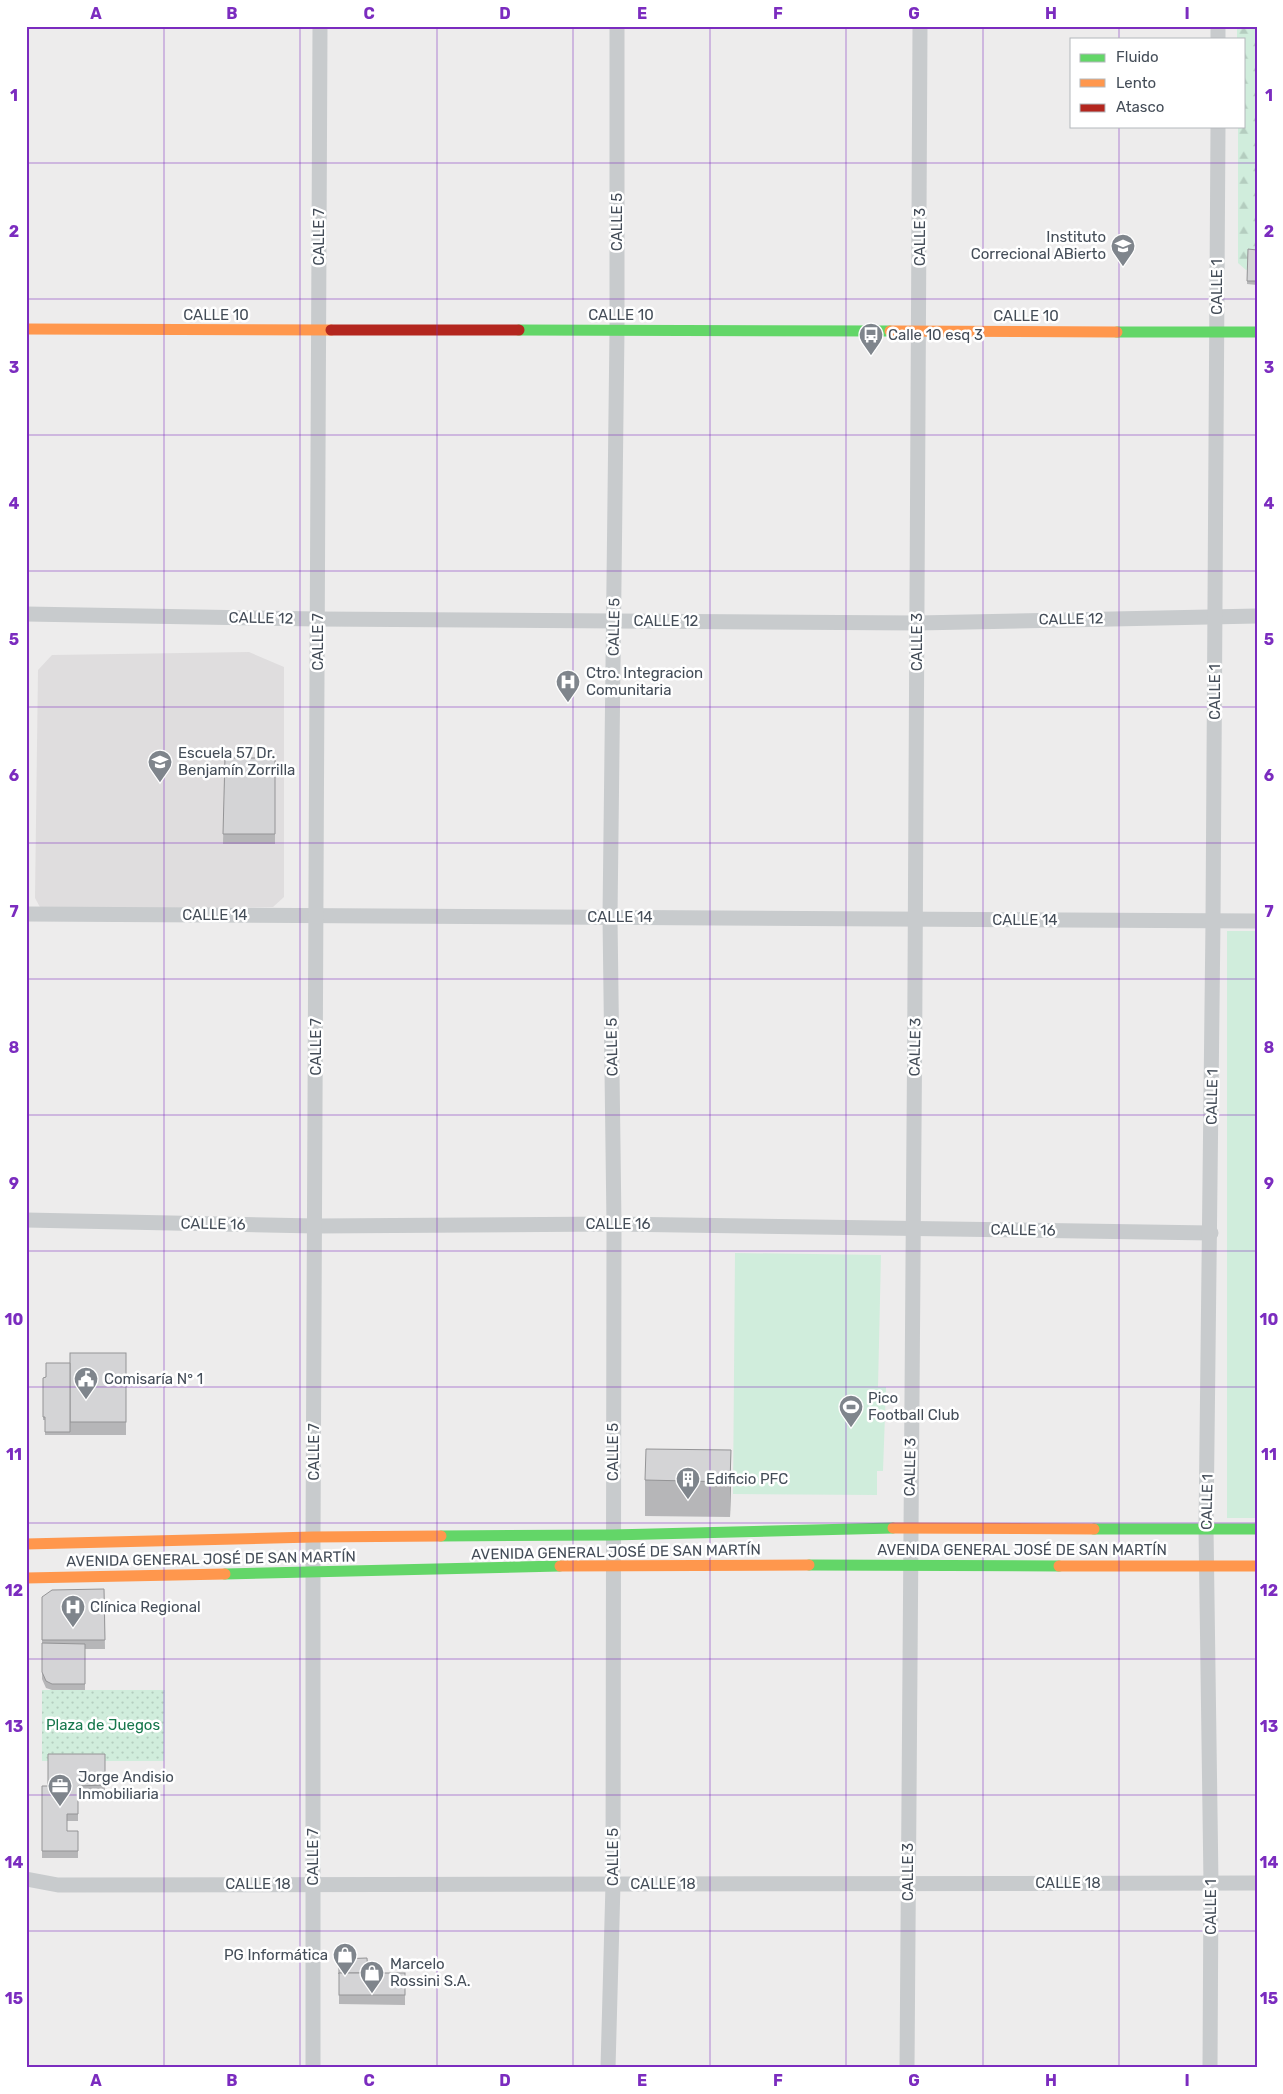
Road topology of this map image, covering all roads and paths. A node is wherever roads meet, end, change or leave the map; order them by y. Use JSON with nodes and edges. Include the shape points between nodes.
{"nodes":[{"id":1,"x":320,"y":26,"type":"edge"},
{"id":2,"x":617,"y":26,"type":"edge"},
{"id":3,"x":920,"y":26,"type":"edge"},
{"id":4,"x":1218,"y":128,"type":"edge"},
{"id":5,"x":26,"y":329,"type":"edge"},
{"id":6,"x":319,"y":330,"type":"junction"},
{"id":7,"x":617,"y":330,"type":"junction"},
{"id":8,"x":920,"y":331,"type":"junction"},
{"id":9,"x":1216,"y":332,"type":"junction"},
{"id":10,"x":1257,"y":332,"type":"edge"},
{"id":11,"x":26,"y":614,"type":"edge"},
{"id":12,"x":1215,"y":616,"type":"junction"},
{"id":13,"x":1257,"y":616,"type":"edge"},
{"id":14,"x":318,"y":619,"type":"junction"},
{"id":15,"x":614,"y":621,"type":"junction"},
{"id":16,"x":916,"y":623,"type":"junction"},
{"id":17,"x":26,"y":914,"type":"edge"},
{"id":18,"x":317,"y":916,"type":"junction"},
{"id":19,"x":610,"y":917,"type":"junction"},
{"id":20,"x":917,"y":919,"type":"junction"},
{"id":21,"x":1214,"y":921,"type":"junction"},
{"id":22,"x":1257,"y":921,"type":"edge"},
{"id":23,"x":26,"y":1220,"type":"edge"},
{"id":24,"x":614,"y":1224,"type":"junction"},
{"id":25,"x":316,"y":1226,"type":"junction"},
{"id":26,"x":913,"y":1229,"type":"junction"},
{"id":27,"x":1211,"y":1233,"type":"junction"},
{"id":28,"x":910,"y":1528,"type":"junction"},
{"id":29,"x":1206,"y":1528,"type":"junction"},
{"id":30,"x":1257,"y":1529,"type":"edge"},
{"id":31,"x":612,"y":1534,"type":"junction"},
{"id":32,"x":313,"y":1537,"type":"junction"},
{"id":33,"x":26,"y":1544,"type":"edge"},
{"id":34,"x":613,"y":1565,"type":"junction"},
{"id":35,"x":910,"y":1565,"type":"junction"},
{"id":36,"x":1207,"y":1566,"type":"junction"},
{"id":37,"x":1257,"y":1566,"type":"edge"},
{"id":38,"x":314,"y":1572,"type":"junction"},
{"id":39,"x":26,"y":1578,"type":"edge"},
{"id":40,"x":26,"y":1879,"type":"edge"},
{"id":41,"x":908,"y":1883,"type":"junction"},
{"id":42,"x":1211,"y":1883,"type":"junction"},
{"id":43,"x":1257,"y":1883,"type":"edge"},
{"id":44,"x":313,"y":1884,"type":"junction"},
{"id":45,"x":613,"y":1884,"type":"junction"},
{"id":46,"x":313,"y":2068,"type":"edge"},
{"id":47,"x":608,"y":2068,"type":"edge"},
{"id":48,"x":907,"y":2068,"type":"edge"},
{"id":49,"x":1210,"y":2068,"type":"edge"}],
"edges":[{"from":1,"to":6,"type":"street","name":"CALLE 7"},
{"from":2,"to":7,"type":"street","name":"CALLE 5"},
{"from":3,"to":8,"type":"street","name":"CALLE 3"},
{"from":4,"to":9,"type":"street","name":"CALLE 1"},
{"from":5,"to":6,"type":"main road","name":"CALLE 10"},
{"from":6,"to":7,"type":"main road","name":"CALLE 10"},
{"from":6,"to":14,"type":"street","name":"CALLE 7"},
{"from":7,"to":8,"type":"main road","name":"CALLE 10"},
{"from":7,"to":15,"type":"street","name":"CALLE 5"},
{"from":8,"to":9,"type":"main road","name":"CALLE 10"},
{"from":8,"to":16,"type":"street","name":"CALLE 3"},
{"from":9,"to":10,"type":"main road","name":"CALLE 10"},
{"from":9,"to":12,"type":"street","name":"CALLE 1"},
{"from":11,"to":14,"type":"street","name":"CALLE 12"},
{"from":12,"to":13,"type":"street","name":"CALLE 12"},
{"from":12,"to":16,"type":"street","name":"CALLE 12"},
{"from":12,"to":21,"type":"street","name":"CALLE 1"},
{"from":14,"to":15,"type":"street","name":"CALLE 12"},
{"from":14,"to":18,"type":"street","name":"CALLE 7"},
{"from":15,"to":16,"type":"street","name":"CALLE 12"},
{"from":15,"to":19,"type":"street","name":"CALLE 5"},
{"from":16,"to":20,"type":"street","name":"CALLE 3"},
{"from":17,"to":18,"type":"street","name":"CALLE 14"},
{"from":18,"to":19,"type":"street","name":"CALLE 14"},
{"from":18,"to":25,"type":"street","name":"CALLE 7"},
{"from":19,"to":20,"type":"street","name":"CALLE 14"},
{"from":19,"to":24,"type":"street","name":"CALLE 5"},
{"from":20,"to":21,"type":"street","name":"CALLE 14"},
{"from":20,"to":26,"type":"street","name":"CALLE 3"},
{"from":21,"to":22,"type":"street","name":"CALLE 14"},
{"from":21,"to":27,"type":"street","name":"CALLE 1"},
{"from":23,"to":25,"type":"street","name":"CALLE 16"},
{"from":24,"to":25,"type":"street","name":"CALLE 16"},
{"from":24,"to":26,"type":"street","name":"CALLE 16"},
{"from":24,"to":31,"type":"street","name":"CALLE 5"},
{"from":25,"to":32,"type":"street","name":"CALLE 7"},
{"from":26,"to":27,"type":"street","name":"CALLE 16"},
{"from":26,"to":28,"type":"street","name":"CALLE 3"},
{"from":27,"to":29,"type":"street","name":"CALLE 1"},
{"from":28,"to":29,"type":"main road","name":"AVENIDA GENERAL JOSÉ DE SAN MARTÍN"},
{"from":28,"to":31,"type":"main road","name":"AVENIDA GENERAL JOSÉ DE SAN MARTÍN"},
{"from":28,"to":35,"type":"street","name":"CALLE 3"},
{"from":29,"to":30,"type":"main road","name":"AVENIDA GENERAL JOSÉ DE SAN MARTÍN"},
{"from":29,"to":36,"type":"street","name":"CALLE 1"},
{"from":31,"to":32,"type":"main road","name":"AVENIDA GENERAL JOSÉ DE SAN MARTÍN"},
{"from":31,"to":34,"type":"street","name":"CALLE 5"},
{"from":32,"to":33,"type":"main road","name":"AVENIDA GENERAL JOSÉ DE SAN MARTÍN"},
{"from":32,"to":38,"type":"street","name":"CALLE 7"},
{"from":34,"to":35,"type":"main road","name":"AVENIDA GENERAL JOSÉ DE SAN MARTÍN"},
{"from":34,"to":38,"type":"main road","name":"AVENIDA GENERAL JOSÉ DE SAN MARTÍN"},
{"from":34,"to":45,"type":"street","name":"CALLE 5"},
{"from":35,"to":36,"type":"main road","name":"AVENIDA GENERAL JOSÉ DE SAN MARTÍN"},
{"from":35,"to":41,"type":"street","name":"CALLE 3"},
{"from":36,"to":37,"type":"main road","name":"AVENIDA GENERAL JOSÉ DE SAN MARTÍN"},
{"from":36,"to":42,"type":"street","name":"CALLE 1"},
{"from":38,"to":39,"type":"main road","name":"AVENIDA GENERAL JOSÉ DE SAN MARTÍN"},
{"from":38,"to":44,"type":"street","name":"CALLE 7"},
{"from":40,"to":44,"type":"street","name":"CALLE 18","via":[[58,1885]]},
{"from":41,"to":42,"type":"street","name":"CALLE 18"},
{"from":41,"to":45,"type":"street","name":"CALLE 18"},
{"from":41,"to":48,"type":"street","name":"CALLE 3"},
{"from":42,"to":43,"type":"street","name":"CALLE 18"},
{"from":42,"to":49,"type":"street","name":"CALLE 1"},
{"from":44,"to":45,"type":"street","name":"CALLE 18"},
{"from":44,"to":46,"type":"street","name":"CALLE 7"},
{"from":45,"to":47,"type":"street","name":"CALLE 5"}]}
